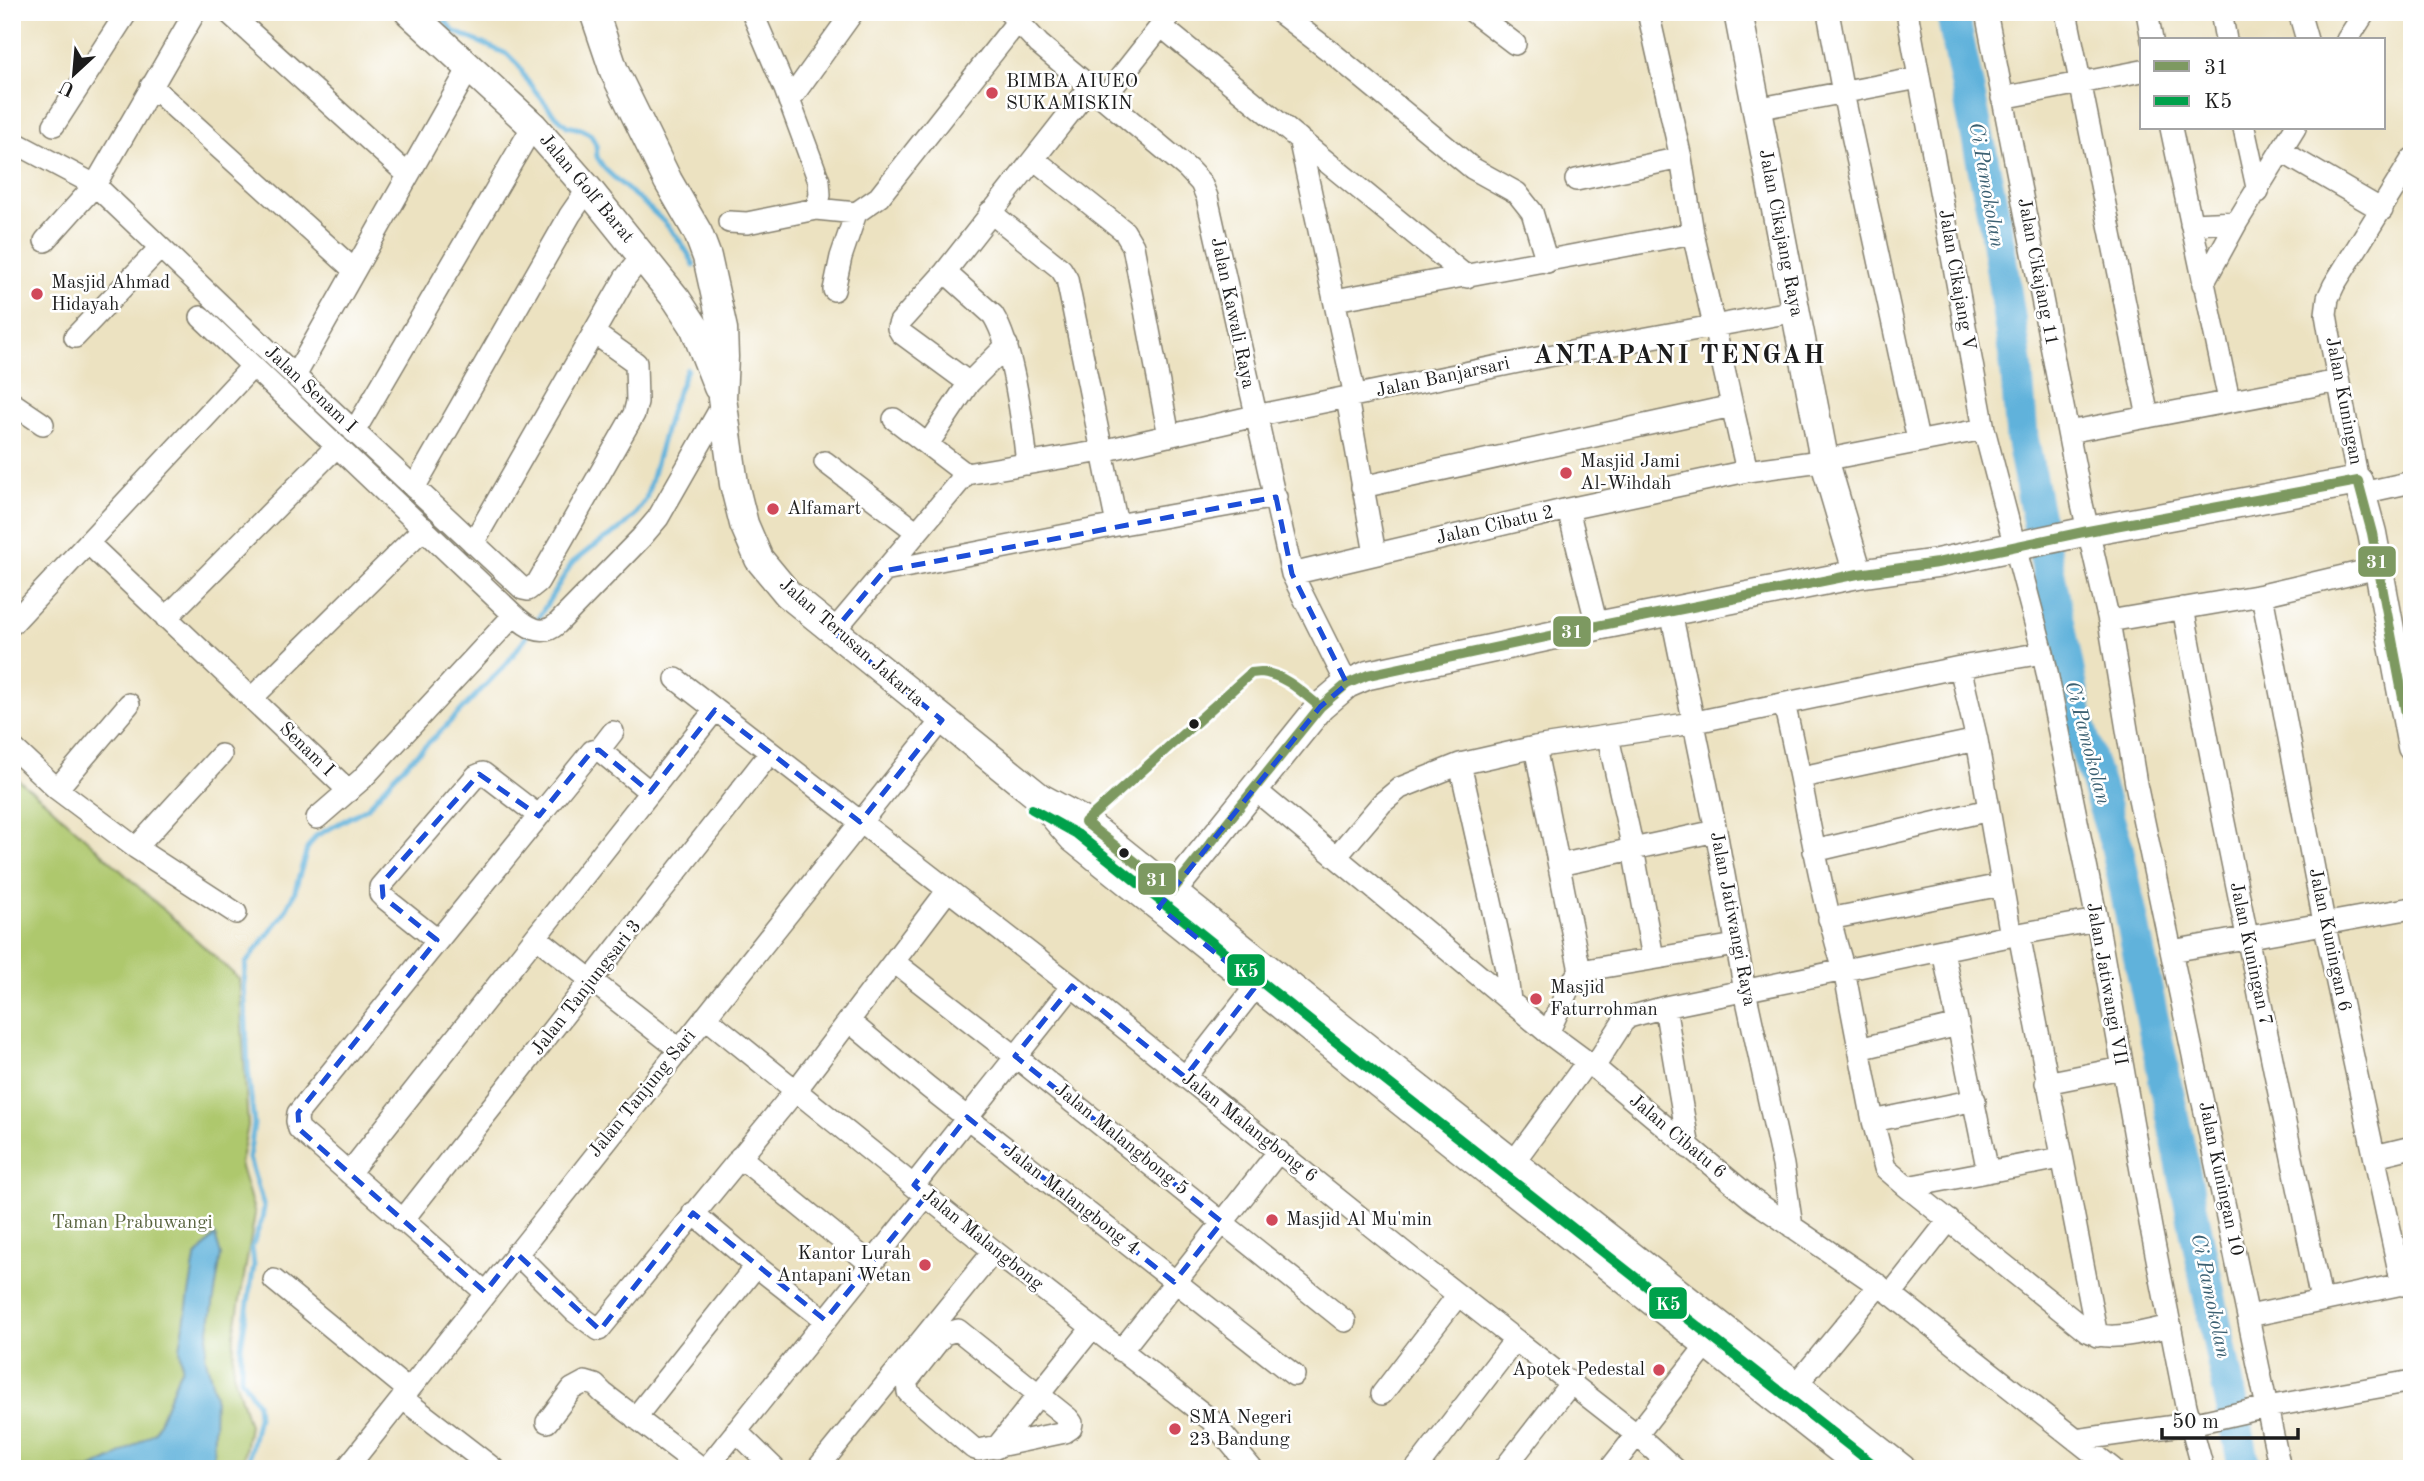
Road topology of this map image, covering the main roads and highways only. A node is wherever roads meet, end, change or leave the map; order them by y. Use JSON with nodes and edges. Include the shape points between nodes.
{"nodes":[{"id":1,"x":409,"y":12,"type":"edge"},
{"id":2,"x":594,"y":12,"type":"edge"},
{"id":3,"x":1738,"y":12,"type":"edge"},
{"id":4,"x":715,"y":286,"type":"junction"},
{"id":5,"x":677,"y":300,"type":"junction"},
{"id":6,"x":722,"y":401,"type":"junction"},
{"id":7,"x":1858,"y":575,"type":"junction"},
{"id":8,"x":2403,"y":653,"type":"edge"},
{"id":9,"x":2412,"y":747,"type":"edge"},
{"id":10,"x":1166,"y":899,"type":"junction"},
{"id":11,"x":1337,"y":1038,"type":"junction"},
{"id":12,"x":1789,"y":1394,"type":"junction"},
{"id":13,"x":1856,"y":1466,"type":"edge"},
{"id":14,"x":1902,"y":1469,"type":"edge"}],
"edges":[{"from":1,"to":5,"type":"main road","name":"Jalan Golf Barat","via":[[533,126]]},
{"from":2,"to":4,"type":"main road","name":"Jalan Terusan Jakarta","via":[[614,71],[698,233]]},
{"from":3,"to":7,"type":"main road","name":"Jalan Cikajang Raya","via":[[1796,311]]},
{"from":4,"to":5,"type":"main road","via":[[696,299]]},
{"from":4,"to":6,"type":"main road","name":"Jalan Terusan Jakarta","via":[[723,329]]},
{"from":5,"to":6,"type":"main road","name":"Jalan Golf Barat","via":[[694,326]]},
{"from":6,"to":10,"type":"main road","name":"Jalan Terusan Jakarta","via":[[744,524],[759,559],[788,594],[1039,797],[1085,822]]},
{"from":7,"to":8,"type":"main road","name":"Jalan Kuningan","via":[[2360,487]]},
{"from":7,"to":10,"type":"main road","via":[[1597,626],[1347,684],[1320,707]]},
{"from":8,"to":9,"type":"main road","name":"Jalan Kuningan"},
{"from":10,"to":11,"type":"main road","name":"Jalan Terusan Jakarta"},
{"from":10,"to":11,"type":"main road","name":"Jalan Terusan Jakarta","via":[[1256,986]]},
{"from":11,"to":12,"type":"main road","name":"Jalan Terusan Jakarta","via":[[1513,1163]]},
{"from":11,"to":12,"type":"main road","name":"Jalan Terusan Jakarta","via":[[1707,1345]]},
{"from":12,"to":13,"type":"main road","name":"Jalan Terusan Jakarta"},
{"from":12,"to":14,"type":"main road","name":"Jalan Terusan Jakarta"}]}
